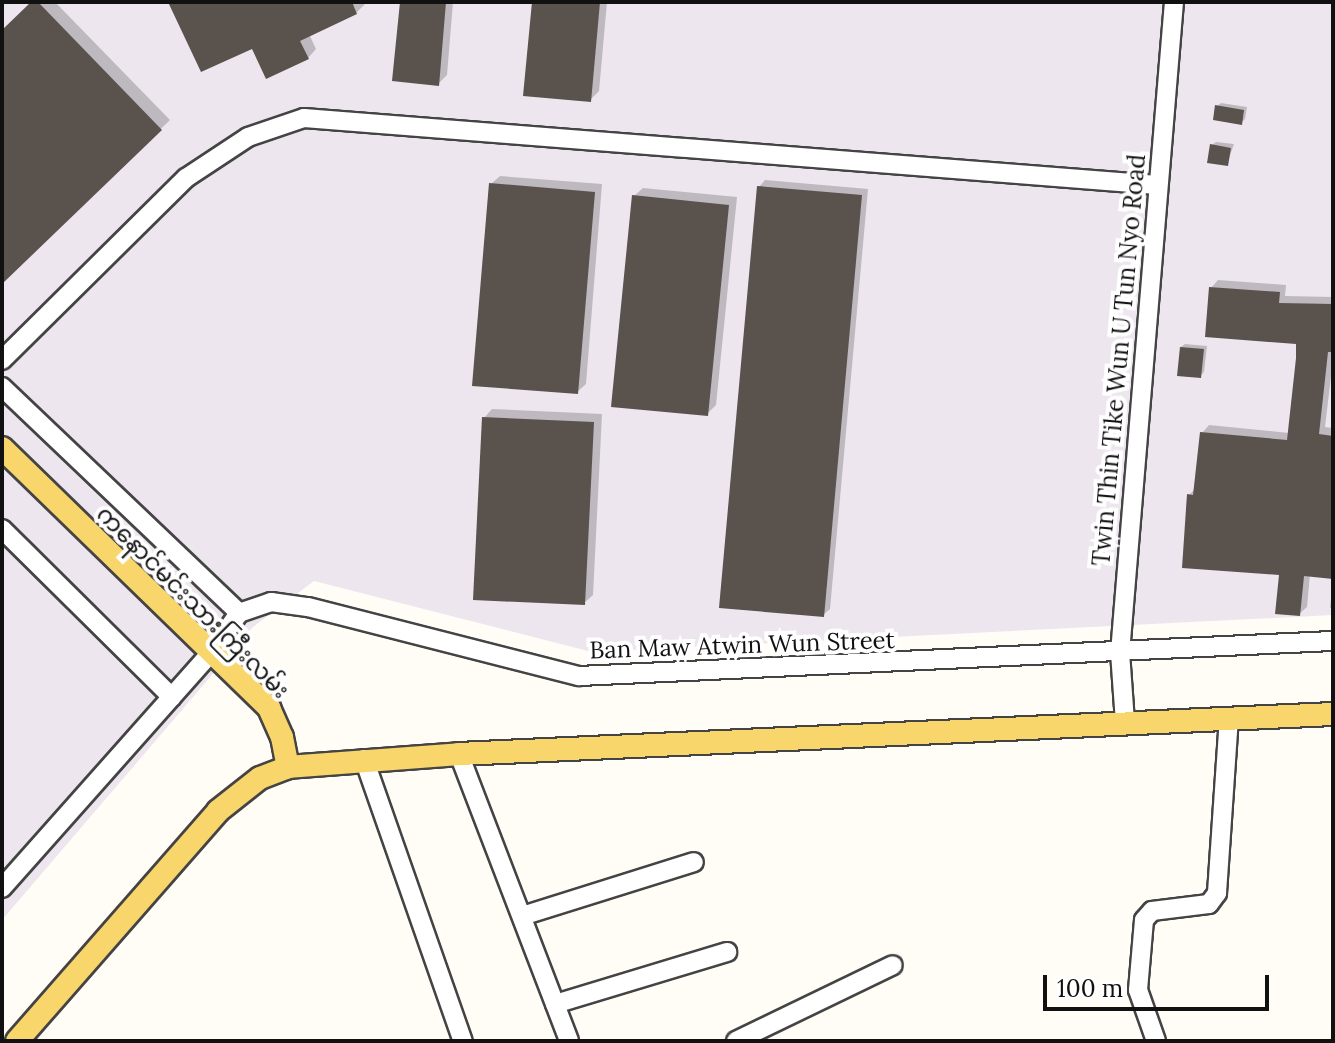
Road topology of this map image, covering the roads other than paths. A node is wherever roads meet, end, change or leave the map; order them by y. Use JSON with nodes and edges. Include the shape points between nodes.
{"nodes":[{"id":1,"x":1174,"y":2,"type":"edge"},
{"id":2,"x":1157,"y":185,"type":"junction"},
{"id":3,"x":2,"y":360,"type":"edge"},
{"id":4,"x":2,"y":387,"type":"edge"},
{"id":5,"x":2,"y":448,"type":"edge"},
{"id":6,"x":2,"y":529,"type":"edge"},
{"id":7,"x":239,"y":613,"type":"junction"},
{"id":8,"x":1333,"y":641,"type":"edge"},
{"id":9,"x":1120,"y":653,"type":"junction"},
{"id":10,"x":210,"y":654,"type":"junction"},
{"id":11,"x":172,"y":697,"type":"junction"},
{"id":12,"x":1333,"y":714,"type":"edge"},
{"id":13,"x":1229,"y":718,"type":"junction"},
{"id":14,"x":1125,"y":722,"type":"junction"},
{"id":15,"x":459,"y":754,"type":"junction"},
{"id":16,"x":364,"y":759,"type":"junction"},
{"id":17,"x":288,"y":767,"type":"junction"},
{"id":18,"x":694,"y":862,"type":"dead end"},
{"id":19,"x":2,"y":888,"type":"edge"},
{"id":20,"x":522,"y":916,"type":"junction"},
{"id":21,"x":727,"y":952,"type":"dead end"},
{"id":22,"x":893,"y":965,"type":"dead end"},
{"id":23,"x":555,"y":1004,"type":"junction"},
{"id":24,"x":17,"y":1041,"type":"edge"},
{"id":25,"x":463,"y":1041,"type":"edge"},
{"id":26,"x":569,"y":1041,"type":"edge"},
{"id":27,"x":736,"y":1041,"type":"edge"},
{"id":28,"x":1156,"y":1041,"type":"edge"}],
"edges":[{"from":1,"to":2,"type":"street","name":"Twin Thin Tike Wun U Tun Nyo Road"},
{"from":2,"to":3,"type":"street","via":[[304,118],[248,137],[186,178]]},
{"from":2,"to":9,"type":"street","name":"Twin Thin Tike Wun U Tun Nyo Road"},
{"from":4,"to":7,"type":"street"},
{"from":5,"to":10,"type":"main road","name":"ကနောင်မင်းသားကြီးလမ်း"},
{"from":6,"to":11,"type":"street"},
{"from":7,"to":9,"type":"street","name":"Ban Maw Atwin Wun Street","via":[[271,602],[308,607],[579,676]]},
{"from":7,"to":10,"type":"street"},
{"from":8,"to":9,"type":"street","name":"Ban Maw Atwin Wun Street"},
{"from":9,"to":14,"type":"street","name":"Twin Thin Tike Wun U Tun Nyo Road"},
{"from":10,"to":11,"type":"street"},
{"from":10,"to":17,"type":"main road","name":"ကနောင်မင်းသားကြီးလမ်း","via":[[269,708]]},
{"from":11,"to":19,"type":"street"},
{"from":12,"to":13,"type":"main road"},
{"from":13,"to":14,"type":"main road"},
{"from":13,"to":28,"type":"street","via":[[1217,893],[1209,904],[1152,911],[1144,920],[1138,990]]},
{"from":14,"to":15,"type":"main road"},
{"from":15,"to":16,"type":"main road"},
{"from":15,"to":20,"type":"street"},
{"from":16,"to":17,"type":"main road"},
{"from":16,"to":25,"type":"street"},
{"from":17,"to":24,"type":"main road","via":[[260,778],[218,811]]},
{"from":18,"to":20,"type":"street"},
{"from":20,"to":23,"type":"street"},
{"from":21,"to":23,"type":"street"},
{"from":22,"to":27,"type":"street"},
{"from":23,"to":26,"type":"street"}]}
